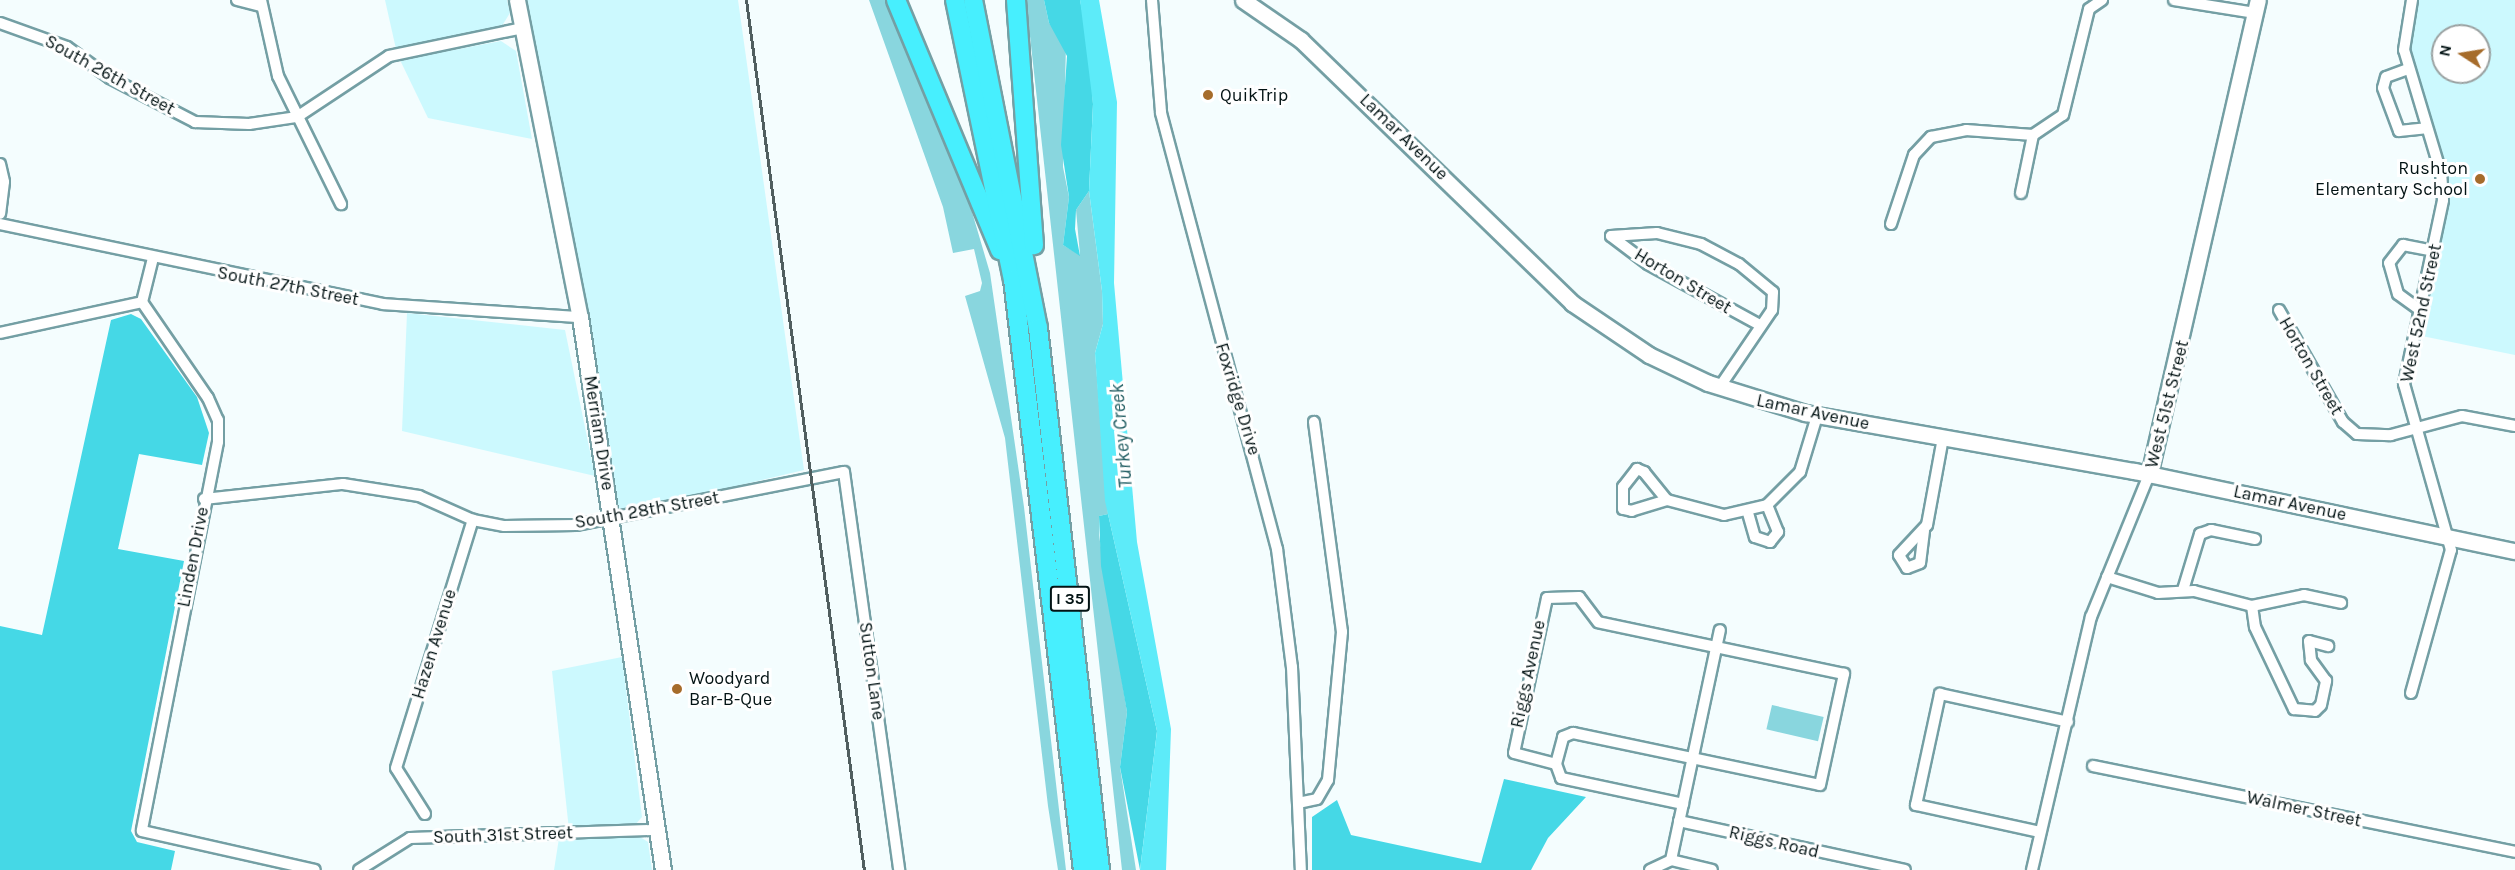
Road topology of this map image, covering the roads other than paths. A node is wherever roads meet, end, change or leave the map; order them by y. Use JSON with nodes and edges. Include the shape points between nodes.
{"nodes":[{"id":1,"x":237,"y":0,"type":"edge"},
{"id":2,"x":517,"y":0,"type":"edge"},
{"id":3,"x":896,"y":0,"type":"edge"},
{"id":4,"x":954,"y":0,"type":"edge"},
{"id":5,"x":973,"y":0,"type":"edge"},
{"id":6,"x":1016,"y":0,"type":"edge"},
{"id":7,"x":1152,"y":0,"type":"edge"},
{"id":8,"x":1243,"y":0,"type":"edge"},
{"id":9,"x":2102,"y":0,"type":"edge"},
{"id":10,"x":2174,"y":0,"type":"edge"},
{"id":11,"x":2412,"y":0,"type":"edge"},
{"id":12,"x":261,"y":3,"type":"edge"},
{"id":13,"x":2087,"y":4,"type":"edge"},
{"id":14,"x":2256,"y":6,"type":"edge"},
{"id":15,"x":0,"y":24,"type":"edge"},
{"id":16,"x":523,"y":28,"type":"junction"},
{"id":17,"x":2408,"y":69,"type":"junction"},
{"id":18,"x":297,"y":117,"type":"junction"},
{"id":19,"x":2426,"y":128,"type":"junction"},
{"id":20,"x":2032,"y":135,"type":"junction"},
{"id":21,"x":0,"y":165,"type":"edge"},
{"id":22,"x":2021,"y":193,"type":"dead end"},
{"id":23,"x":341,"y":204,"type":"dead end"},
{"id":24,"x":0,"y":214,"type":"edge"},
{"id":25,"x":0,"y":224,"type":"edge"},
{"id":26,"x":1891,"y":225,"type":"dead end"},
{"id":27,"x":2433,"y":251,"type":"junction"},
{"id":28,"x":153,"y":258,"type":"junction"},
{"id":29,"x":1013,"y":279,"type":"junction"},
{"id":30,"x":142,"y":302,"type":"junction"},
{"id":31,"x":2279,"y":310,"type":"dead end"},
{"id":32,"x":2420,"y":310,"type":"junction"},
{"id":33,"x":580,"y":317,"type":"junction"},
{"id":34,"x":1758,"y":324,"type":"junction"},
{"id":35,"x":1038,"y":328,"type":"junction"},
{"id":36,"x":0,"y":333,"type":"edge"},
{"id":37,"x":1719,"y":388,"type":"junction"},
{"id":38,"x":1817,"y":416,"type":"junction"},
{"id":39,"x":1314,"y":422,"type":"dead end"},
{"id":40,"x":2515,"y":426,"type":"edge"},
{"id":41,"x":2414,"y":427,"type":"junction"},
{"id":42,"x":1943,"y":438,"type":"junction"},
{"id":43,"x":844,"y":472,"type":"joint"},
{"id":44,"x":2149,"y":475,"type":"junction"},
{"id":45,"x":204,"y":499,"type":"junction"},
{"id":46,"x":1667,"y":500,"type":"junction"},
{"id":47,"x":1767,"y":505,"type":"junction"},
{"id":48,"x":1748,"y":513,"type":"junction"},
{"id":49,"x":473,"y":520,"type":"junction"},
{"id":50,"x":613,"y":520,"type":"junction"},
{"id":51,"x":1924,"y":531,"type":"dead end"},
{"id":52,"x":2446,"y":536,"type":"junction"},
{"id":53,"x":2255,"y":539,"type":"dead end"},
{"id":54,"x":2515,"y":551,"type":"edge"},
{"id":55,"x":2107,"y":577,"type":"junction"},
{"id":56,"x":2183,"y":590,"type":"junction"},
{"id":57,"x":2341,"y":603,"type":"dead end"},
{"id":58,"x":2252,"y":606,"type":"junction"},
{"id":59,"x":1720,"y":630,"type":"dead end"},
{"id":60,"x":2328,"y":646,"type":"dead end"},
{"id":61,"x":1716,"y":647,"type":"junction"},
{"id":62,"x":2411,"y":693,"type":"dead end"},
{"id":63,"x":2068,"y":722,"type":"junction"},
{"id":64,"x":1693,"y":758,"type":"junction"},
{"id":65,"x":1556,"y":764,"type":"junction"},
{"id":66,"x":2093,"y":766,"type":"dead end"},
{"id":67,"x":1298,"y":803,"type":"junction"},
{"id":68,"x":1683,"y":804,"type":"junction"},
{"id":69,"x":425,"y":814,"type":"dead end"},
{"id":70,"x":1679,"y":821,"type":"junction"},
{"id":71,"x":657,"y":830,"type":"junction"},
{"id":72,"x":2040,"y":832,"type":"junction"},
{"id":73,"x":2515,"y":852,"type":"edge"},
{"id":74,"x":1671,"y":860,"type":"junction"},
{"id":75,"x":315,"y":870,"type":"edge"},
{"id":76,"x":359,"y":870,"type":"edge"},
{"id":77,"x":663,"y":870,"type":"edge"},
{"id":78,"x":899,"y":870,"type":"edge"},
{"id":79,"x":1083,"y":870,"type":"edge"},
{"id":80,"x":1100,"y":870,"type":"edge"},
{"id":81,"x":1301,"y":870,"type":"edge"},
{"id":82,"x":1650,"y":870,"type":"edge"},
{"id":83,"x":1712,"y":870,"type":"edge"},
{"id":84,"x":1905,"y":870,"type":"edge"},
{"id":85,"x":2031,"y":870,"type":"edge"}],
"edges":[{"from":1,"to":12,"type":"street"},
{"from":2,"to":16,"type":"street","name":"Merriam Drive"},
{"from":3,"to":29,"type":"highway"},
{"from":4,"to":29,"type":"highway","number":"I 35"},
{"from":5,"to":35,"type":"highway","number":"I 35"},
{"from":6,"to":35,"type":"highway","via":[[1029,130]]},
{"from":7,"to":67,"type":"street","name":"Foxridge Drive","via":[[1161,113],[1277,549],[1292,667]]},
{"from":8,"to":37,"type":"street","name":"Lamar Avenue","via":[[1310,48],[1572,303],[1655,359]]},
{"from":9,"to":13,"type":"street"},
{"from":10,"to":14,"type":"street"},
{"from":11,"to":17,"type":"street","name":"West 52nd Street","via":[[2404,38]]},
{"from":12,"to":18,"type":"street","via":[[279,76]]},
{"from":13,"to":20,"type":"street","via":[[2069,103],[2054,124]]},
{"from":14,"to":44,"type":"street","name":"West 51st Street"},
{"from":15,"to":18,"type":"street","name":"South 26th Street","via":[[67,47],[110,78],[195,122],[249,124]]},
{"from":16,"to":18,"type":"street","name":"South 26th Street","via":[[390,56]]},
{"from":16,"to":33,"type":"street","name":"Merriam Drive"},
{"from":17,"to":19,"type":"street","name":"West 52nd Street"},
{"from":17,"to":19,"type":"street","via":[[2386,77],[2383,88],[2399,131]]},
{"from":18,"to":23,"type":"street"},
{"from":19,"to":27,"type":"street","name":"West 52nd Street","via":[[2443,182]]},
{"from":20,"to":22,"type":"street"},
{"from":20,"to":26,"type":"street","via":[[1966,130],[1931,137],[1914,155]]},
{"from":21,"to":24,"type":"street"},
{"from":25,"to":28,"type":"street","name":"South 27th Street"},
{"from":27,"to":32,"type":"street","name":"West 52nd Street"},
{"from":27,"to":32,"type":"street","via":[[2403,245],[2389,263],[2398,294]]},
{"from":28,"to":30,"type":"street"},
{"from":28,"to":33,"type":"street","name":"South 27th Street","via":[[383,304]]},
{"from":29,"to":79,"type":"highway","number":"I 35"},
{"from":30,"to":36,"type":"street"},
{"from":30,"to":45,"type":"street","name":"Linden Drive","via":[[218,420]]},
{"from":31,"to":41,"type":"street","name":"Horton Street","via":[[2348,428],[2375,437]]},
{"from":32,"to":41,"type":"street","name":"West 52nd Street","via":[[2404,384]]},
{"from":33,"to":50,"type":"street","name":"Merriam Drive"},
{"from":34,"to":34,"type":"street","name":"Horton Street","via":[[1648,264],[1611,236],[1672,235],[1739,264],[1775,296],[1772,310]]},
{"from":34,"to":37,"type":"street","name":"Horton Street"},
{"from":35,"to":80,"type":"highway","number":"I 35"},
{"from":37,"to":38,"type":"street","name":"Lamar Avenue"},
{"from":38,"to":42,"type":"street","name":"Lamar Avenue"},
{"from":38,"to":47,"type":"street","via":[[1800,472]]},
{"from":39,"to":67,"type":"street","via":[[1342,632],[1328,780],[1317,799]]},
{"from":40,"to":41,"type":"street","name":"Horton Street","via":[[2472,416]]},
{"from":41,"to":52,"type":"street","name":"West 52nd Street"},
{"from":42,"to":44,"type":"street","name":"Lamar Avenue"},
{"from":42,"to":51,"type":"street"},
{"from":43,"to":50,"type":"street","name":"South 28th Street"},
{"from":43,"to":78,"type":"street","name":"Sutton Lane"},
{"from":44,"to":52,"type":"street","name":"Lamar Avenue"},
{"from":44,"to":55,"type":"street","name":"West 51st Street"},
{"from":45,"to":49,"type":"street","name":"South 28th Street","via":[[343,484],[419,496]]},
{"from":45,"to":75,"type":"street","name":"Linden Drive","via":[[142,831]]},
{"from":46,"to":46,"type":"street","via":[[1636,469],[1629,475],[1620,501],[1632,511]]},
{"from":46,"to":48,"type":"street","via":[[1718,515]]},
{"from":47,"to":48,"type":"street"},
{"from":47,"to":48,"type":"street","via":[[1778,532],[1770,542],[1755,537]]},
{"from":49,"to":50,"type":"street","name":"South 28th Street","via":[[504,526]]},
{"from":49,"to":69,"type":"street","name":"Hazen Avenue","via":[[396,768]]},
{"from":50,"to":71,"type":"street","name":"Merriam Drive"},
{"from":52,"to":54,"type":"street","name":"Lamar Avenue"},
{"from":52,"to":62,"type":"street","name":"West 52nd Street","via":[[2450,553]]},
{"from":53,"to":56,"type":"street","via":[[2211,530],[2200,534]]},
{"from":55,"to":56,"type":"street","via":[[2158,593]]},
{"from":55,"to":63,"type":"street","name":"West 51st Street","via":[[2091,617]]},
{"from":56,"to":58,"type":"street"},
{"from":57,"to":58,"type":"street","via":[[2304,595]]},
{"from":58,"to":60,"type":"street","via":[[2255,627],[2294,709],[2315,711],[2321,705],[2326,681],[2311,660],[2309,641]]},
{"from":59,"to":61,"type":"street"},
{"from":61,"to":64,"type":"street"},
{"from":61,"to":64,"type":"street","via":[[1844,674],[1820,785]]},
{"from":61,"to":65,"type":"street","name":"Riggs Avenue","via":[[1598,622],[1586,601],[1575,596],[1547,598],[1513,747],[1519,756]]},
{"from":63,"to":72,"type":"street","name":"West 51st Street"},
{"from":63,"to":72,"type":"street","via":[[1940,694],[1916,805]]},
{"from":64,"to":65,"type":"street","via":[[1573,733],[1562,739]]},
{"from":64,"to":68,"type":"street"},
{"from":65,"to":68,"type":"street","name":"Riggs Avenue","via":[[1561,778]]},
{"from":66,"to":73,"type":"street","name":"Walmer Street"},
{"from":67,"to":81,"type":"street","name":"Foxridge Drive"},
{"from":68,"to":70,"type":"street"},
{"from":70,"to":74,"type":"street"},
{"from":70,"to":84,"type":"street","name":"Riggs Road"},
{"from":71,"to":76,"type":"street","name":"South 31st Street","via":[[411,838]]},
{"from":71,"to":77,"type":"street","name":"Merriam Drive"},
{"from":72,"to":85,"type":"street","name":"West 51st Street"},
{"from":74,"to":82,"type":"street"},
{"from":74,"to":83,"type":"street"}]}
